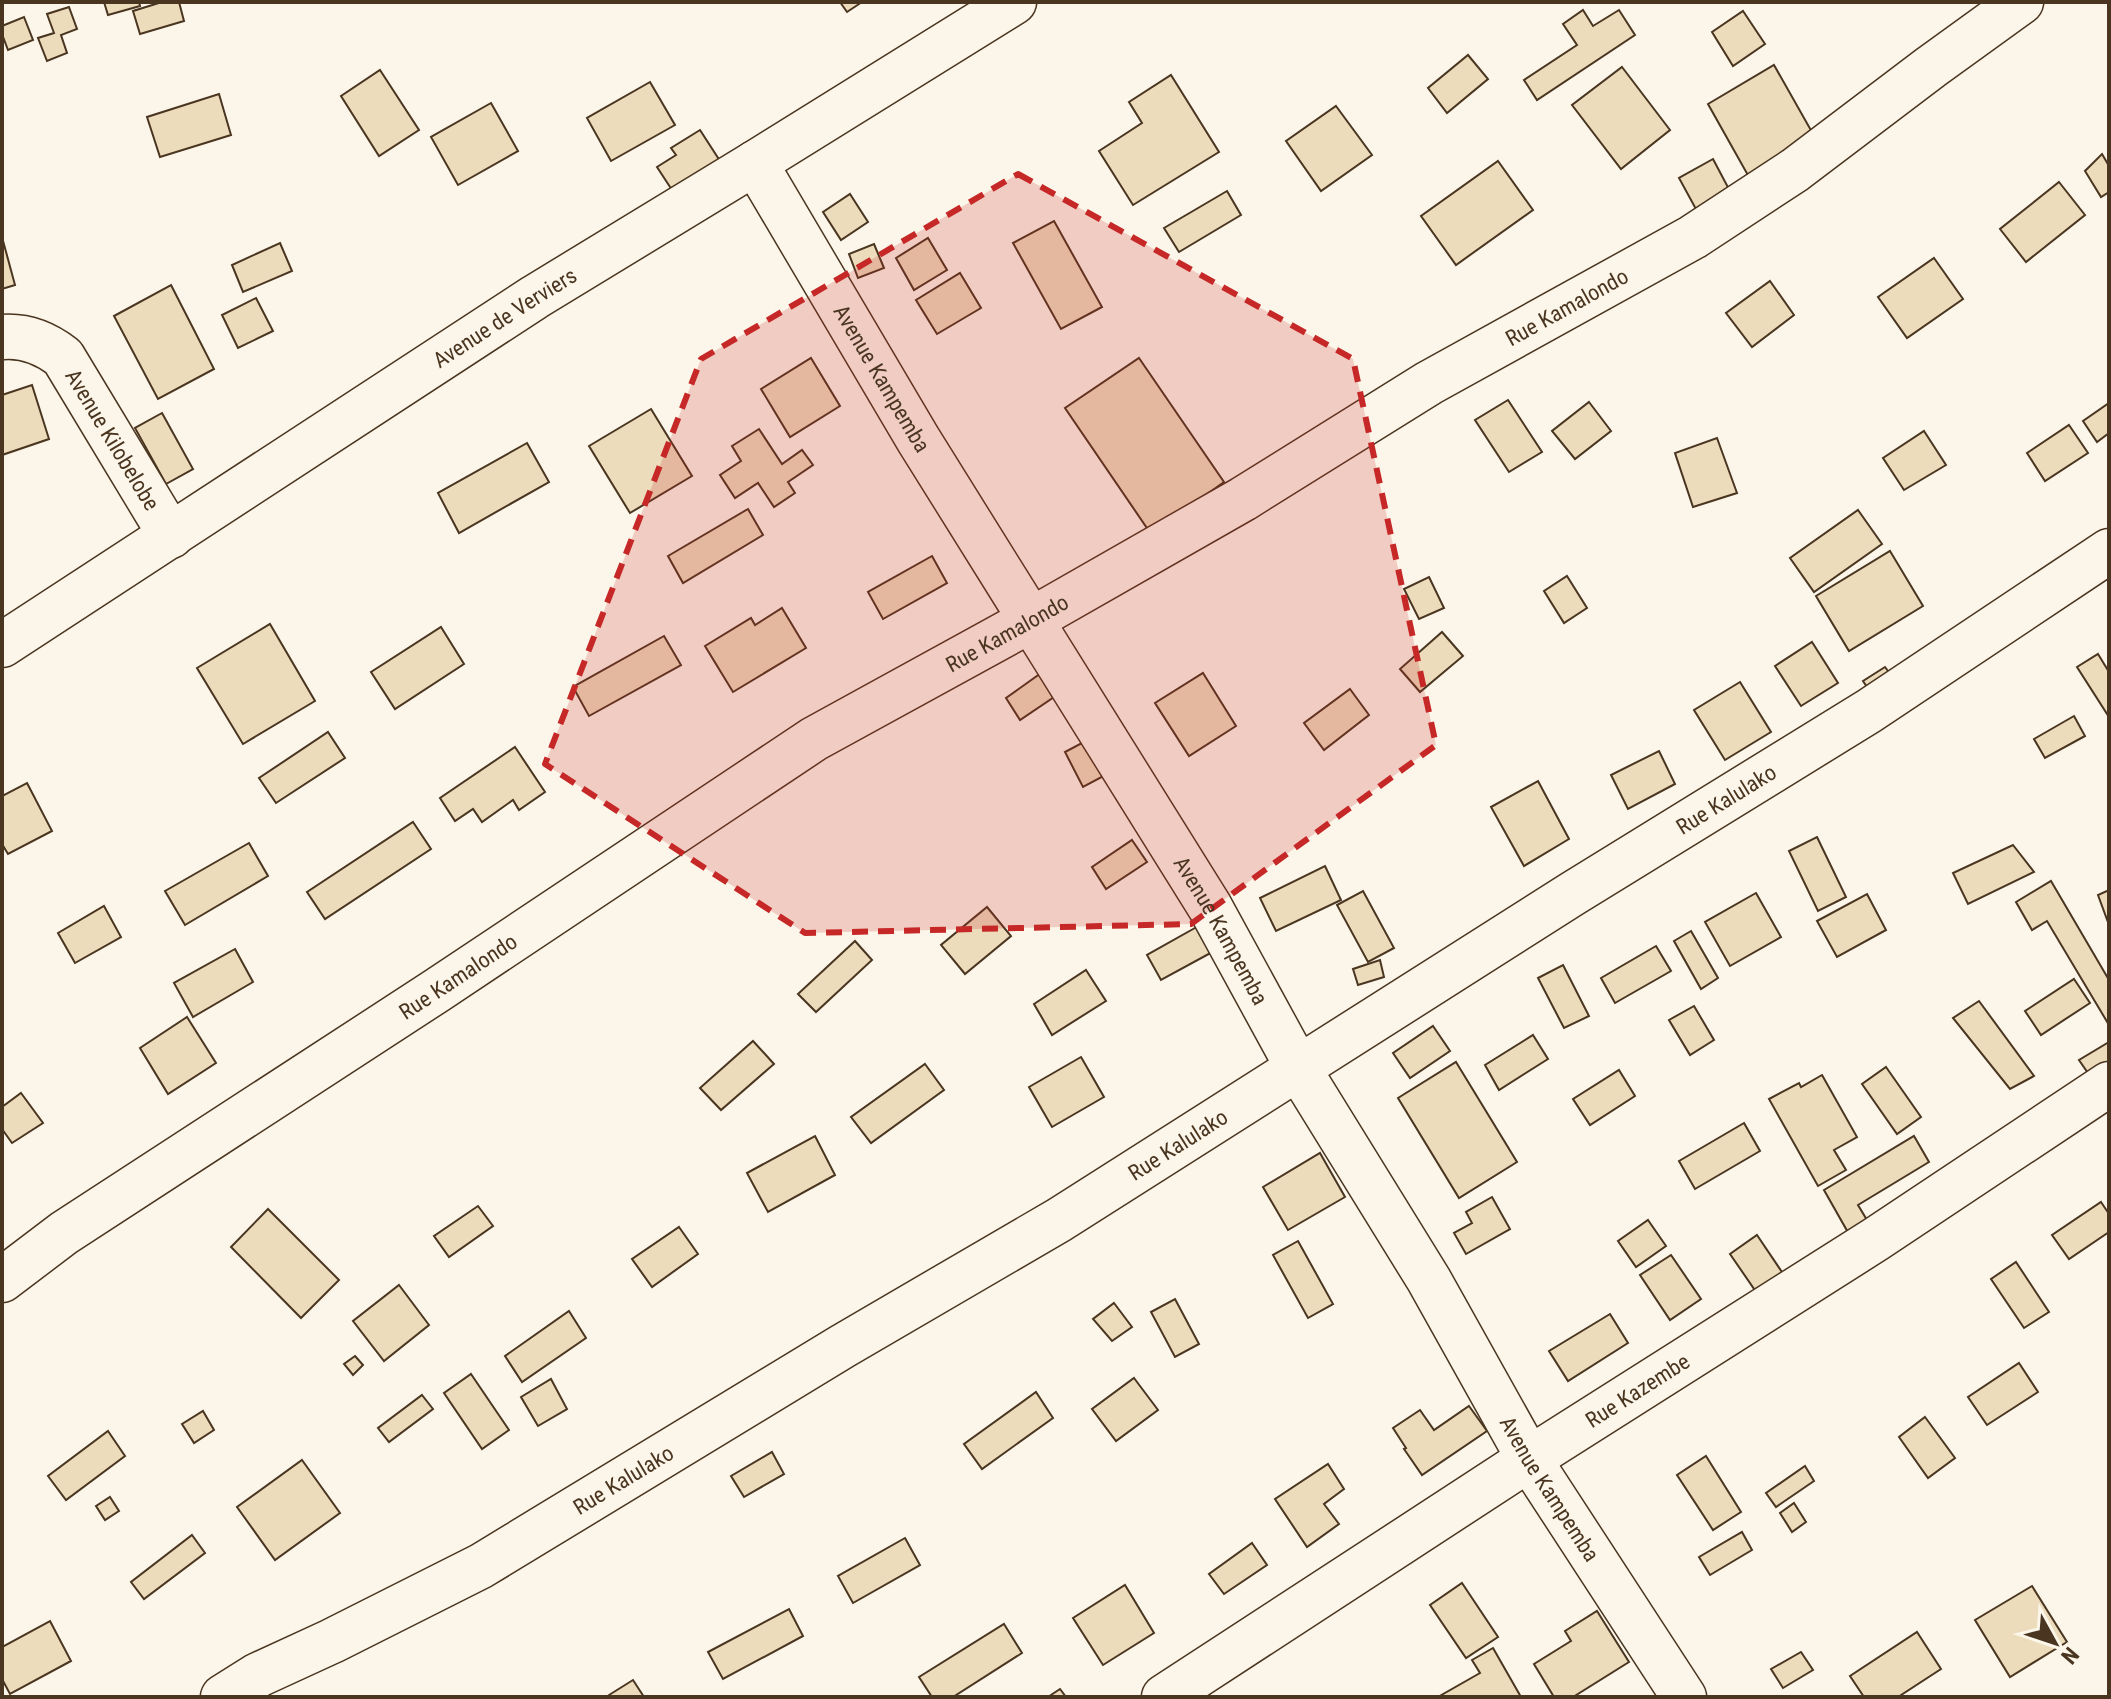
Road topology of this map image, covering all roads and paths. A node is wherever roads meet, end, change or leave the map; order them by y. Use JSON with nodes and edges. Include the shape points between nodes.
{"nodes":[{"id":1,"x":1014,"y":2,"type":"edge"},
{"id":2,"x":2021,"y":2,"type":"edge"},
{"id":3,"x":755,"y":163,"type":"junction"},
{"id":4,"x":2,"y":337,"type":"edge"},
{"id":5,"x":171,"y":536,"type":"junction"},
{"id":6,"x":2109,"y":551,"type":"edge"},
{"id":7,"x":1031,"y":620,"type":"junction"},
{"id":8,"x":2,"y":645,"type":"edge"},
{"id":9,"x":1298,"y":1068,"type":"junction"},
{"id":10,"x":2109,"y":1084,"type":"edge"},
{"id":11,"x":2,"y":1280,"type":"edge"},
{"id":12,"x":1529,"y":1459,"type":"junction"},
{"id":13,"x":223,"y":1697,"type":"edge"},
{"id":14,"x":1164,"y":1697,"type":"edge"},
{"id":15,"x":1684,"y":1697,"type":"edge"}],
"edges":[{"from":1,"to":3,"type":"street","name":"Avenue de Verviers"},
{"from":2,"to":7,"type":"street","name":"Rue Kamalondo","via":[[1795,170],[1693,237],[1429,383],[1243,499]]},
{"from":3,"to":5,"type":"street","name":"Avenue de Verviers","via":[[535,297]]},
{"from":3,"to":7,"type":"street","name":"Avenue Kampemba"},
{"from":4,"to":5,"type":"street","name":"Avenue Kilobelobe","via":[[30,340],[63,357]]},
{"from":5,"to":8,"type":"street","name":"Avenue de Verviers"},
{"from":6,"to":9,"type":"street","name":"Rue Kalulako","via":[[1869,711]]},
{"from":7,"to":9,"type":"street","name":"Avenue Kampemba","via":[[1210,907]]},
{"from":7,"to":11,"type":"street","name":"Rue Kamalondo","via":[[814,739],[64,1233]]},
{"from":9,"to":12,"type":"street","name":"Avenue Kampemba","via":[[1429,1280]]},
{"from":9,"to":13,"type":"street","name":"Rue Kalulako","via":[[1059,1220],[481,1566]]},
{"from":10,"to":12,"type":"street","name":"Rue Kazembe"},
{"from":12,"to":14,"type":"street","name":"Rue Kazembe"},
{"from":12,"to":15,"type":"street","name":"Avenue Kampemba"}]}
